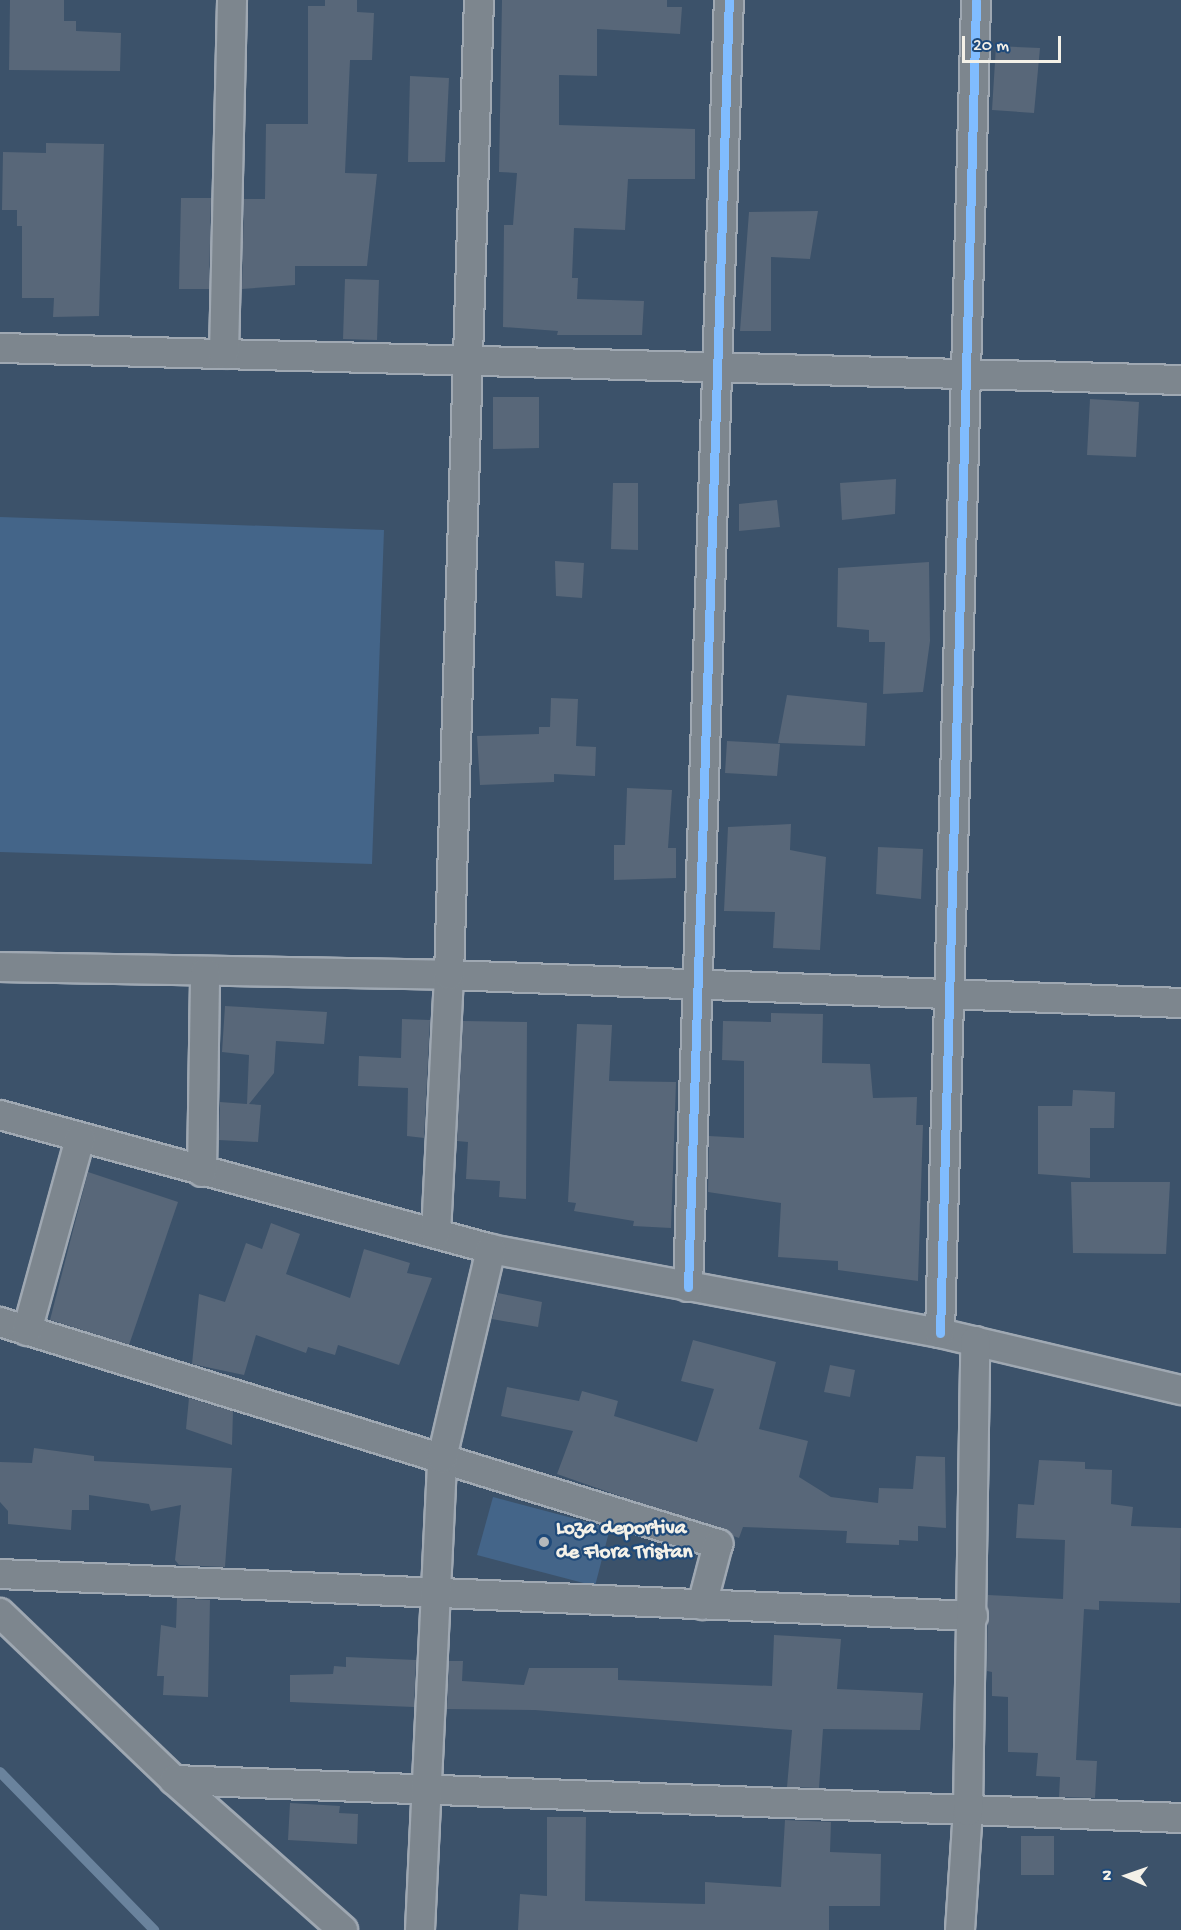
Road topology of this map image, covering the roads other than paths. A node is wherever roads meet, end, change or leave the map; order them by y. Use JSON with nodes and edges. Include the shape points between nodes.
{"nodes":[{"id":1,"x":232,"y":0,"type":"edge"},
{"id":2,"x":479,"y":0,"type":"edge"},
{"id":3,"x":729,"y":0,"type":"edge"},
{"id":4,"x":976,"y":0,"type":"edge"},
{"id":5,"x":0,"y":348,"type":"edge"},
{"id":6,"x":224,"y":354,"type":"junction"},
{"id":7,"x":468,"y":361,"type":"junction"},
{"id":8,"x":720,"y":367,"type":"junction"},
{"id":9,"x":967,"y":375,"type":"junction"},
{"id":10,"x":1181,"y":380,"type":"edge"},
{"id":11,"x":0,"y":967,"type":"edge"},
{"id":12,"x":205,"y":972,"type":"junction"},
{"id":13,"x":449,"y":975,"type":"junction"},
{"id":14,"x":696,"y":983,"type":"junction"},
{"id":15,"x":951,"y":992,"type":"junction"},
{"id":16,"x":1181,"y":1003,"type":"edge"},
{"id":17,"x":0,"y":1115,"type":"edge"},
{"id":18,"x":80,"y":1138,"type":"junction"},
{"id":19,"x":201,"y":1172,"type":"junction"},
{"id":20,"x":436,"y":1233,"type":"junction"},
{"id":21,"x":491,"y":1249,"type":"junction"},
{"id":22,"x":688,"y":1287,"type":"junction"},
{"id":23,"x":0,"y":1322,"type":"edge"},
{"id":24,"x":27,"y":1331,"type":"junction"},
{"id":25,"x":940,"y":1333,"type":"junction"},
{"id":26,"x":975,"y":1341,"type":"junction"},
{"id":27,"x":1181,"y":1390,"type":"edge"},
{"id":28,"x":442,"y":1458,"type":"junction"},
{"id":29,"x":0,"y":1574,"type":"edge"},
{"id":30,"x":436,"y":1593,"type":"junction"},
{"id":31,"x":702,"y":1605,"type":"junction"},
{"id":32,"x":0,"y":1613,"type":"edge"},
{"id":33,"x":973,"y":1616,"type":"junction"},
{"id":34,"x":174,"y":1780,"type":"junction"},
{"id":35,"x":423,"y":1793,"type":"junction"},
{"id":36,"x":968,"y":1811,"type":"junction"},
{"id":37,"x":1181,"y":1818,"type":"edge"},
{"id":38,"x":343,"y":1930,"type":"edge"},
{"id":39,"x":420,"y":1930,"type":"edge"},
{"id":40,"x":960,"y":1930,"type":"edge"}],
"edges":[{"from":1,"to":6,"type":"street"},
{"from":2,"to":7,"type":"street"},
{"from":3,"to":8,"type":"street"},
{"from":4,"to":9,"type":"street"},
{"from":5,"to":6,"type":"street"},
{"from":6,"to":7,"type":"street"},
{"from":7,"to":8,"type":"street"},
{"from":7,"to":13,"type":"street"},
{"from":8,"to":9,"type":"street"},
{"from":8,"to":14,"type":"street"},
{"from":9,"to":10,"type":"street"},
{"from":9,"to":15,"type":"street"},
{"from":11,"to":12,"type":"street"},
{"from":12,"to":13,"type":"street"},
{"from":12,"to":19,"type":"street"},
{"from":13,"to":14,"type":"street"},
{"from":13,"to":20,"type":"street"},
{"from":14,"to":15,"type":"street"},
{"from":14,"to":22,"type":"street"},
{"from":15,"to":16,"type":"street"},
{"from":15,"to":25,"type":"street"},
{"from":17,"to":18,"type":"street"},
{"from":18,"to":19,"type":"street"},
{"from":18,"to":24,"type":"street"},
{"from":19,"to":20,"type":"street"},
{"from":20,"to":21,"type":"street"},
{"from":21,"to":22,"type":"street"},
{"from":21,"to":28,"type":"street"},
{"from":22,"to":25,"type":"street"},
{"from":23,"to":24,"type":"street"},
{"from":24,"to":28,"type":"street"},
{"from":25,"to":26,"type":"street"},
{"from":26,"to":27,"type":"street"},
{"from":26,"to":33,"type":"street"},
{"from":28,"to":30,"type":"street"},
{"from":28,"to":31,"type":"street","via":[[718,1544]]},
{"from":29,"to":30,"type":"street"},
{"from":30,"to":31,"type":"street"},
{"from":30,"to":35,"type":"street"},
{"from":31,"to":33,"type":"street"},
{"from":32,"to":34,"type":"street"},
{"from":33,"to":36,"type":"street"},
{"from":34,"to":35,"type":"street"},
{"from":34,"to":38,"type":"street"},
{"from":35,"to":36,"type":"street"},
{"from":35,"to":39,"type":"street"},
{"from":36,"to":37,"type":"street"},
{"from":36,"to":40,"type":"street"}]}
